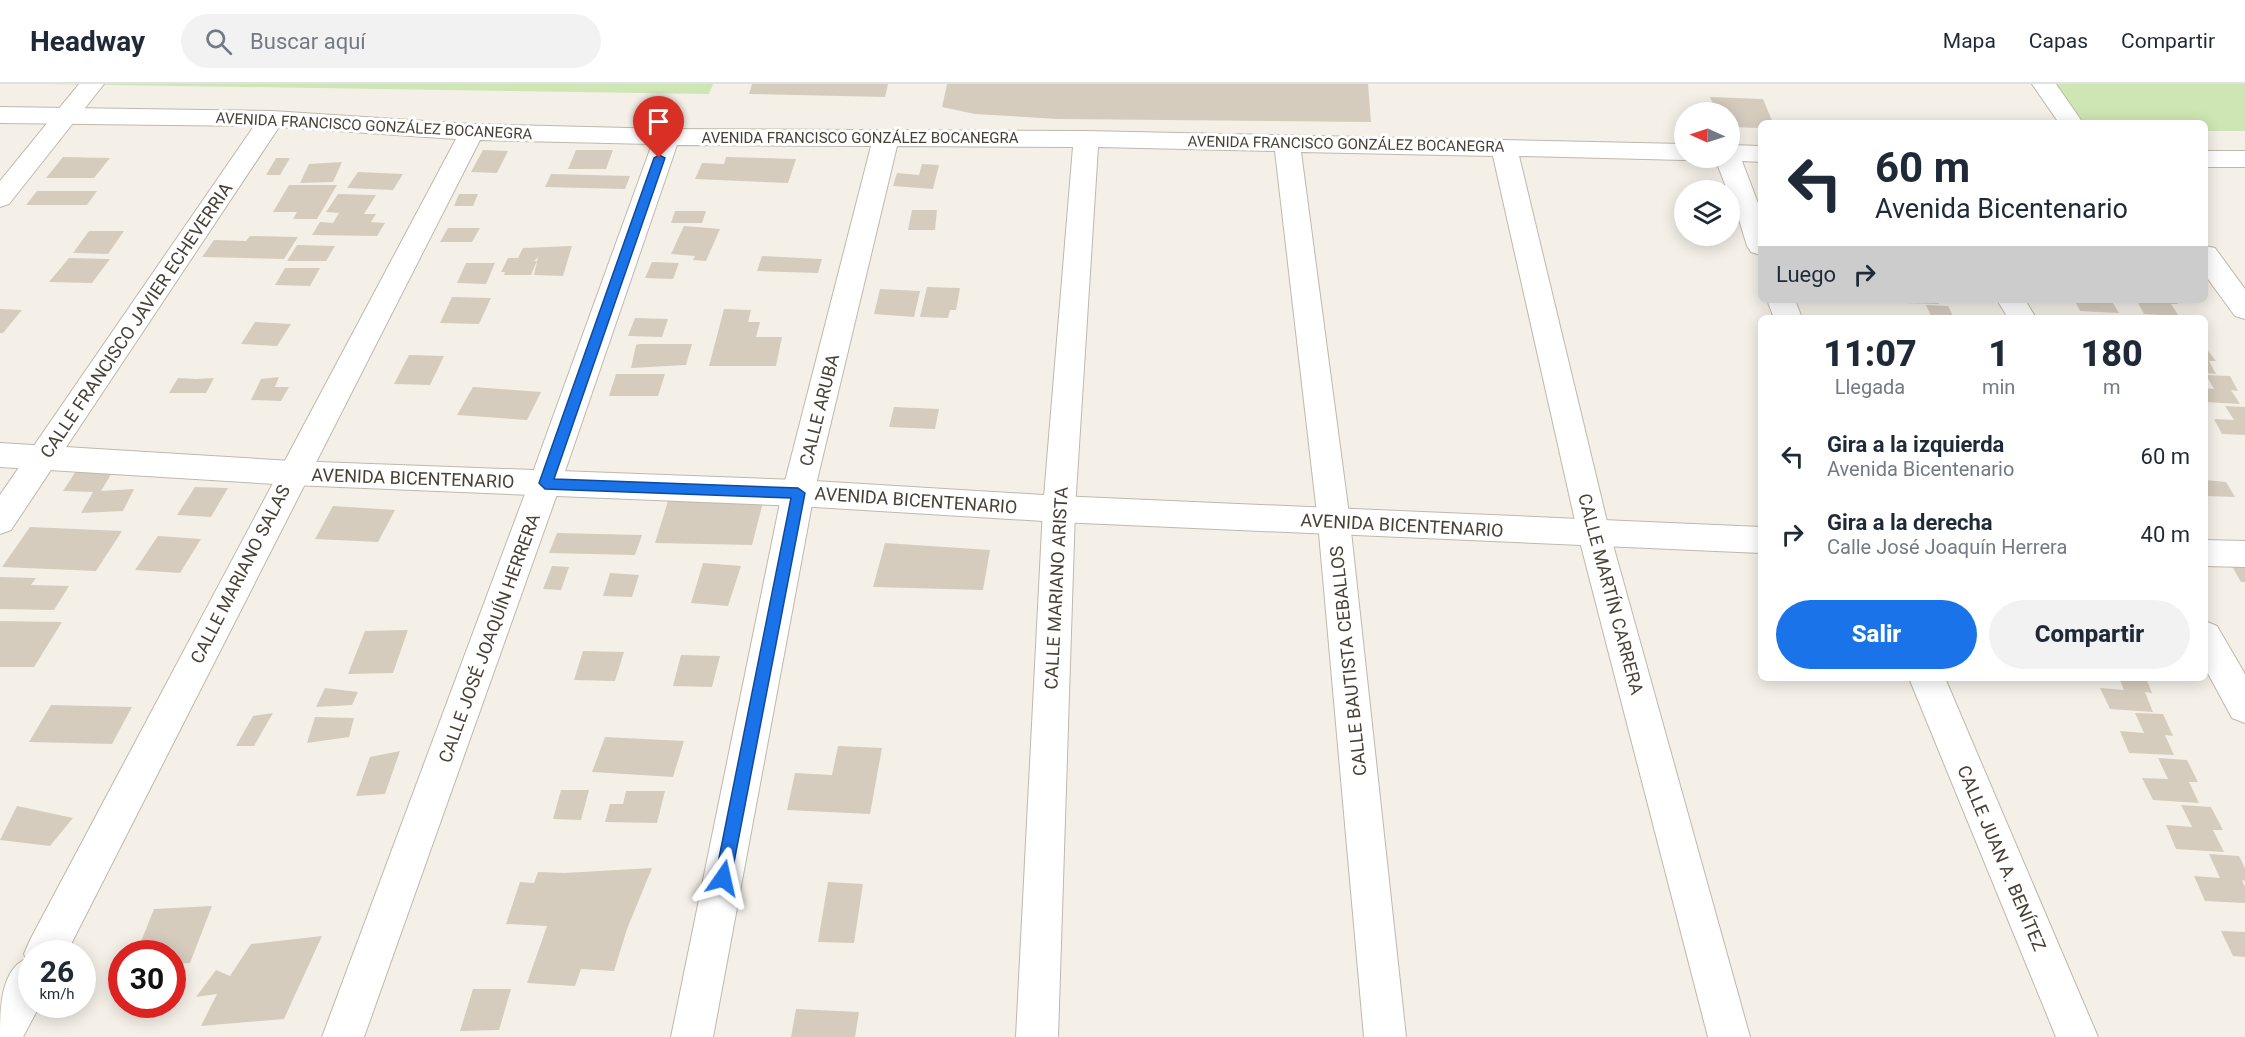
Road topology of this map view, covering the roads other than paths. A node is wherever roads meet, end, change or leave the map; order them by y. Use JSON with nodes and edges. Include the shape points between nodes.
{"nodes":[{"id":1,"x":92,"y":84,"type":"edge"},
{"id":2,"x":2044,"y":84,"type":"edge"},
{"id":3,"x":0,"y":115,"type":"edge"},
{"id":4,"x":66,"y":117,"type":"junction"},
{"id":5,"x":272,"y":119,"type":"junction"},
{"id":6,"x":2069,"y":120,"type":"edge"},
{"id":7,"x":472,"y":132,"type":"junction"},
{"id":8,"x":667,"y":137,"type":"junction"},
{"id":9,"x":886,"y":138,"type":"junction"},
{"id":10,"x":1086,"y":139,"type":"junction"},
{"id":11,"x":1287,"y":143,"type":"junction"},
{"id":12,"x":1504,"y":147,"type":"junction"},
{"id":13,"x":1674,"y":152,"type":"edge"},
{"id":14,"x":1758,"y":154,"type":"edge"},
{"id":15,"x":1740,"y":155,"type":"edge"},
{"id":16,"x":2208,"y":159,"type":"edge"},
{"id":17,"x":2245,"y":159,"type":"edge"},
{"id":18,"x":1734,"y":168,"type":"edge"},
{"id":19,"x":0,"y":198,"type":"edge"},
{"id":20,"x":1758,"y":237,"type":"edge"},
{"id":21,"x":2208,"y":259,"type":"edge"},
{"id":22,"x":2245,"y":309,"type":"edge"},
{"id":23,"x":0,"y":455,"type":"edge"},
{"id":24,"x":42,"y":457,"type":"junction"},
{"id":25,"x":292,"y":473,"type":"junction"},
{"id":26,"x":545,"y":483,"type":"junction"},
{"id":27,"x":798,"y":493,"type":"junction"},
{"id":28,"x":1059,"y":509,"type":"junction"},
{"id":29,"x":0,"y":521,"type":"edge"},
{"id":30,"x":1334,"y":522,"type":"junction"},
{"id":31,"x":1594,"y":534,"type":"junction"},
{"id":32,"x":1758,"y":540,"type":"edge"},
{"id":33,"x":2208,"y":553,"type":"edge"},
{"id":34,"x":2245,"y":554,"type":"edge"},
{"id":35,"x":2208,"y":641,"type":"edge"},
{"id":36,"x":1928,"y":681,"type":"edge"},
{"id":37,"x":2245,"y":707,"type":"edge"},
{"id":38,"x":51,"y":940,"type":"edge"},
{"id":39,"x":18,"y":1004,"type":"edge"},
{"id":40,"x":1,"y":1037,"type":"edge"},
{"id":41,"x":343,"y":1037,"type":"edge"},
{"id":42,"x":692,"y":1037,"type":"edge"},
{"id":43,"x":1037,"y":1037,"type":"edge"},
{"id":44,"x":1385,"y":1037,"type":"edge"},
{"id":45,"x":1729,"y":1037,"type":"edge"},
{"id":46,"x":2077,"y":1037,"type":"edge"}],
"edges":[{"from":1,"to":4,"type":"street"},
{"from":2,"to":6,"type":"street"},
{"from":3,"to":4,"type":"street","name":"AVENIDA FRANCISCO GONZÁLEZ BOCANEGRA"},
{"from":4,"to":5,"type":"street","name":"AVENIDA FRANCISCO GONZÁLEZ BOCANEGRA"},
{"from":4,"to":19,"type":"street"},
{"from":5,"to":7,"type":"street","name":"AVENIDA FRANCISCO GONZÁLEZ BOCANEGRA"},
{"from":5,"to":24,"type":"street","name":"CALLE FRANCISCO JAVIER ECHEVERRIA"},
{"from":7,"to":8,"type":"street","name":"AVENIDA FRANCISCO GONZÁLEZ BOCANEGRA"},
{"from":7,"to":25,"type":"street","name":"CALLE MARIANO SALAS"},
{"from":8,"to":9,"type":"street","name":"AVENIDA FRANCISCO GONZÁLEZ BOCANEGRA"},
{"from":8,"to":26,"type":"street","name":"CALLE JOSÉ JOAQUÍN HERRERA"},
{"from":9,"to":10,"type":"street","name":"AVENIDA FRANCISCO GONZÁLEZ BOCANEGRA"},
{"from":9,"to":27,"type":"street","name":"CALLE ARUBA"},
{"from":10,"to":11,"type":"street","name":"AVENIDA FRANCISCO GONZÁLEZ BOCANEGRA"},
{"from":10,"to":28,"type":"street","name":"CALLE MARIANO ARISTA"},
{"from":11,"to":12,"type":"street","name":"AVENIDA FRANCISCO GONZÁLEZ BOCANEGRA"},
{"from":11,"to":30,"type":"street","name":"CALLE BAUTISTA CEBALLOS"},
{"from":12,"to":13,"type":"street","name":"AVENIDA FRANCISCO GONZÁLEZ BOCANEGRA"},
{"from":12,"to":31,"type":"street","name":"CALLE MARTÍN CARRERA"},
{"from":14,"to":15,"type":"street"},
{"from":16,"to":17,"type":"street"},
{"from":18,"to":20,"type":"street"},
{"from":21,"to":22,"type":"street"},
{"from":23,"to":24,"type":"street","name":"AVENIDA BICENTENARIO"},
{"from":24,"to":25,"type":"street","name":"AVENIDA BICENTENARIO"},
{"from":24,"to":29,"type":"street","name":"CALLE FRANCISCO JAVIER ECHEVERRIA"},
{"from":25,"to":26,"type":"street","name":"AVENIDA BICENTENARIO"},
{"from":25,"to":38,"type":"street","name":"CALLE MARIANO SALAS"},
{"from":26,"to":27,"type":"street","name":"AVENIDA BICENTENARIO"},
{"from":26,"to":41,"type":"street","name":"CALLE JOSÉ JOAQUÍN HERRERA"},
{"from":27,"to":28,"type":"street","name":"AVENIDA BICENTENARIO"},
{"from":27,"to":42,"type":"street","name":"CALLE ARUBA"},
{"from":28,"to":30,"type":"street","name":"AVENIDA BICENTENARIO"},
{"from":28,"to":43,"type":"street","name":"CALLE MARIANO ARISTA"},
{"from":30,"to":31,"type":"street","name":"AVENIDA BICENTENARIO"},
{"from":30,"to":44,"type":"street","name":"CALLE BAUTISTA CEBALLOS"},
{"from":31,"to":32,"type":"street","name":"AVENIDA BICENTENARIO"},
{"from":31,"to":45,"type":"street","name":"CALLE MARTÍN CARRERA"},
{"from":33,"to":34,"type":"street"},
{"from":35,"to":37,"type":"street"},
{"from":36,"to":46,"type":"street","name":"CALLE JUAN A. BENÍTEZ"},
{"from":39,"to":40,"type":"street"}]}
